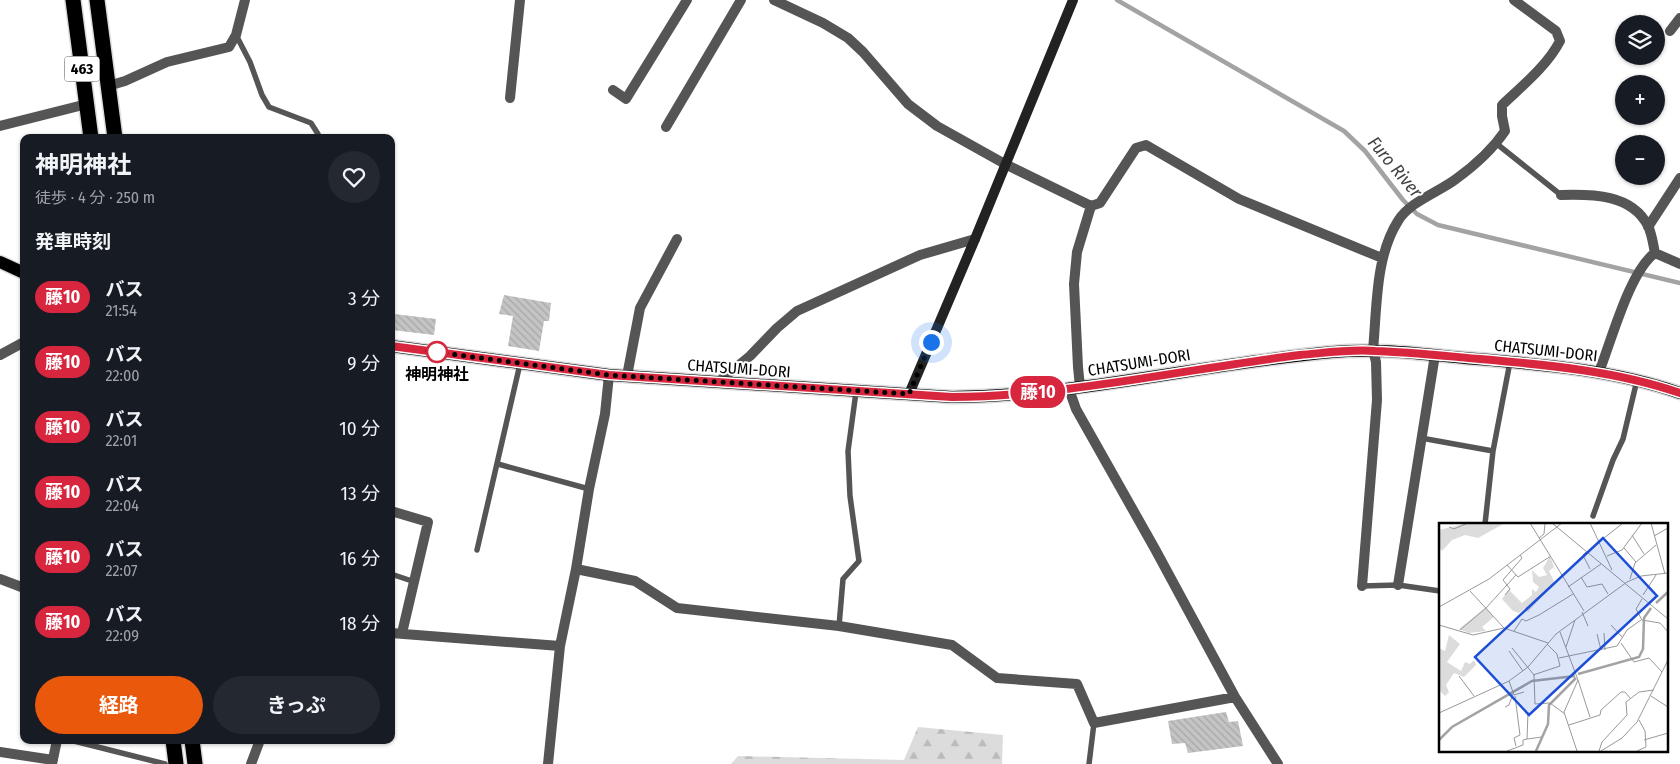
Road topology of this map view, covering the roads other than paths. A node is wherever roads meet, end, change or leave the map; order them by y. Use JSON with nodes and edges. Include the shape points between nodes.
{"nodes":[{"id":1,"x":73,"y":0,"type":"edge"},
{"id":2,"x":97,"y":0,"type":"edge"},
{"id":3,"x":245,"y":0,"type":"edge"},
{"id":4,"x":520,"y":0,"type":"edge"},
{"id":5,"x":687,"y":0,"type":"edge"},
{"id":6,"x":741,"y":0,"type":"edge"},
{"id":7,"x":774,"y":0,"type":"edge"},
{"id":8,"x":1073,"y":0,"type":"edge"},
{"id":9,"x":1514,"y":0,"type":"edge"},
{"id":10,"x":1680,"y":18,"type":"edge"},
{"id":11,"x":1670,"y":31,"type":"dead end"},
{"id":12,"x":236,"y":35,"type":"junction"},
{"id":13,"x":108,"y":86,"type":"junction"},
{"id":14,"x":613,"y":90,"type":"dead end"},
{"id":15,"x":510,"y":98,"type":"dead end"},
{"id":16,"x":87,"y":104,"type":"junction"},
{"id":17,"x":0,"y":126,"type":"edge"},
{"id":18,"x":666,"y":127,"type":"dead end"},
{"id":19,"x":91,"y":134,"type":"edge"},
{"id":20,"x":114,"y":134,"type":"edge"},
{"id":21,"x":318,"y":134,"type":"edge"},
{"id":22,"x":1497,"y":144,"type":"junction"},
{"id":23,"x":1005,"y":164,"type":"junction"},
{"id":24,"x":1680,"y":178,"type":"edge"},
{"id":25,"x":1561,"y":195,"type":"joint"},
{"id":26,"x":1091,"y":206,"type":"junction"},
{"id":27,"x":1648,"y":227,"type":"junction"},
{"id":28,"x":677,"y":239,"type":"dead end"},
{"id":29,"x":975,"y":239,"type":"junction"},
{"id":30,"x":1655,"y":253,"type":"junction"},
{"id":31,"x":1382,"y":258,"type":"junction"},
{"id":32,"x":0,"y":262,"type":"edge"},
{"id":33,"x":1680,"y":264,"type":"edge"},
{"id":34,"x":20,"y":271,"type":"edge"},
{"id":35,"x":20,"y":344,"type":"edge"},
{"id":36,"x":395,"y":347,"type":"edge"},
{"id":37,"x":1373,"y":350,"type":"junction"},
{"id":38,"x":0,"y":355,"type":"edge"},
{"id":39,"x":1435,"y":355,"type":"junction"},
{"id":40,"x":1510,"y":362,"type":"junction"},
{"id":41,"x":520,"y":364,"type":"junction"},
{"id":42,"x":1600,"y":372,"type":"junction"},
{"id":43,"x":609,"y":375,"type":"junction"},
{"id":44,"x":627,"y":376,"type":"junction"},
{"id":45,"x":1637,"y":380,"type":"junction"},
{"id":46,"x":717,"y":383,"type":"junction"},
{"id":47,"x":1074,"y":388,"type":"junction"},
{"id":48,"x":856,"y":392,"type":"junction"},
{"id":49,"x":1680,"y":393,"type":"edge"},
{"id":50,"x":909,"y":394,"type":"junction"},
{"id":51,"x":1422,"y":438,"type":"junction"},
{"id":52,"x":1493,"y":450,"type":"junction"},
{"id":53,"x":498,"y":464,"type":"junction"},
{"id":54,"x":589,"y":489,"type":"junction"},
{"id":55,"x":395,"y":512,"type":"edge"},
{"id":56,"x":1593,"y":516,"type":"dead end"},
{"id":57,"x":1485,"y":523,"type":"edge"},
{"id":58,"x":477,"y":550,"type":"dead end"},
{"id":59,"x":576,"y":568,"type":"junction"},
{"id":60,"x":395,"y":575,"type":"edge"},
{"id":61,"x":0,"y":579,"type":"edge"},
{"id":62,"x":415,"y":582,"type":"junction"},
{"id":63,"x":1398,"y":585,"type":"junction"},
{"id":64,"x":20,"y":586,"type":"edge"},
{"id":65,"x":1362,"y":586,"type":"joint"},
{"id":66,"x":1439,"y":591,"type":"edge"},
{"id":67,"x":839,"y":626,"type":"junction"},
{"id":68,"x":395,"y":633,"type":"edge"},
{"id":69,"x":402,"y":633,"type":"junction"},
{"id":70,"x":560,"y":646,"type":"junction"},
{"id":71,"x":1235,"y":697,"type":"junction"},
{"id":72,"x":1094,"y":722,"type":"junction"},
{"id":73,"x":57,"y":744,"type":"edge"},
{"id":74,"x":86,"y":744,"type":"edge"},
{"id":75,"x":174,"y":744,"type":"edge"},
{"id":76,"x":192,"y":744,"type":"edge"},
{"id":77,"x":258,"y":744,"type":"edge"},
{"id":78,"x":0,"y":752,"type":"edge"},
{"id":79,"x":52,"y":762,"type":"edge"},
{"id":80,"x":165,"y":764,"type":"edge"},
{"id":81,"x":176,"y":764,"type":"edge"},
{"id":82,"x":195,"y":764,"type":"edge"},
{"id":83,"x":251,"y":764,"type":"edge"},
{"id":84,"x":548,"y":764,"type":"edge"},
{"id":85,"x":1089,"y":764,"type":"edge"},
{"id":86,"x":1278,"y":764,"type":"edge"}],
"edges":[{"from":1,"to":16,"type":"highway","number":"463"},
{"from":2,"to":13,"type":"highway","number":"463"},
{"from":3,"to":12,"type":"street"},
{"from":4,"to":15,"type":"street"},
{"from":5,"to":14,"type":"street","via":[[626,99]]},
{"from":6,"to":18,"type":"street"},
{"from":7,"to":23,"type":"street","via":[[848,38],[922,116]]},
{"from":8,"to":23,"type":"street"},
{"from":9,"to":22,"type":"street","via":[[1556,31],[1560,41],[1502,105],[1505,132]]},
{"from":10,"to":11,"type":"street"},
{"from":12,"to":13,"type":"street","via":[[229,47],[167,62]]},
{"from":12,"to":21,"type":"lane","via":[[269,107],[311,123]]},
{"from":13,"to":20,"type":"highway","number":"463"},
{"from":16,"to":17,"type":"street"},
{"from":16,"to":19,"type":"highway","number":"463"},
{"from":22,"to":25,"type":"lane"},
{"from":22,"to":31,"type":"street","via":[[1456,180],[1419,202],[1398,220]]},
{"from":23,"to":26,"type":"street"},
{"from":23,"to":29,"type":"street"},
{"from":24,"to":27,"type":"street"},
{"from":25,"to":27,"type":"street","via":[[1600,195],[1624,202],[1639,213]]},
{"from":26,"to":31,"type":"street","via":[[1100,203],[1136,148],[1146,145],[1239,199]]},
{"from":26,"to":47,"type":"street","via":[[1077,252],[1074,284],[1078,367]]},
{"from":27,"to":30,"type":"street"},
{"from":28,"to":44,"type":"street","via":[[640,308]]},
{"from":29,"to":46,"type":"street","via":[[920,255],[797,312]]},
{"from":29,"to":50,"type":"street"},
{"from":30,"to":33,"type":"street"},
{"from":30,"to":42,"type":"street","via":[[1633,281]]},
{"from":31,"to":37,"type":"street"},
{"from":32,"to":34,"type":"main road"},
{"from":35,"to":38,"type":"street"},
{"from":36,"to":41,"type":"main road","name":"CHATSUMI-DORI"},
{"from":37,"to":39,"type":"main road","name":"CHATSUMI-DORI"},
{"from":37,"to":47,"type":"main road","name":"CHATSUMI-DORI","via":[[1299,356]]},
{"from":37,"to":65,"type":"street","via":[[1376,400]]},
{"from":39,"to":40,"type":"main road","name":"CHATSUMI-DORI"},
{"from":39,"to":51,"type":"street"},
{"from":40,"to":42,"type":"main road","name":"CHATSUMI-DORI"},
{"from":40,"to":52,"type":"lane"},
{"from":41,"to":43,"type":"main road","name":"CHATSUMI-DORI"},
{"from":41,"to":53,"type":"lane"},
{"from":42,"to":45,"type":"main road","name":"CHATSUMI-DORI"},
{"from":43,"to":44,"type":"main road","name":"CHATSUMI-DORI"},
{"from":43,"to":54,"type":"street","via":[[605,414]]},
{"from":44,"to":46,"type":"main road","name":"CHATSUMI-DORI"},
{"from":45,"to":49,"type":"main road","name":"CHATSUMI-DORI"},
{"from":45,"to":56,"type":"lane","via":[[1623,439]]},
{"from":46,"to":48,"type":"main road","name":"CHATSUMI-DORI"},
{"from":47,"to":50,"type":"main road","name":"CHATSUMI-DORI","via":[[987,397]]},
{"from":47,"to":71,"type":"street","via":[[1076,409]]},
{"from":48,"to":50,"type":"main road","name":"CHATSUMI-DORI"},
{"from":48,"to":67,"type":"lane","via":[[848,451],[859,561],[843,579]]},
{"from":51,"to":52,"type":"lane"},
{"from":51,"to":63,"type":"street"},
{"from":52,"to":57,"type":"lane"},
{"from":53,"to":54,"type":"lane"},
{"from":53,"to":58,"type":"lane"},
{"from":54,"to":59,"type":"street"},
{"from":55,"to":62,"type":"street","via":[[428,522]]},
{"from":59,"to":67,"type":"street","via":[[635,581],[677,608]]},
{"from":59,"to":70,"type":"street"},
{"from":60,"to":62,"type":"lane"},
{"from":61,"to":64,"type":"street"},
{"from":62,"to":69,"type":"street"},
{"from":63,"to":65,"type":"lane"},
{"from":63,"to":66,"type":"lane"},
{"from":67,"to":72,"type":"street","via":[[952,645],[997,678],[1077,684]]},
{"from":68,"to":69,"type":"street"},
{"from":69,"to":70,"type":"street"},
{"from":70,"to":84,"type":"street"},
{"from":71,"to":72,"type":"street"},
{"from":71,"to":86,"type":"street"},
{"from":72,"to":85,"type":"lane"},
{"from":73,"to":79,"type":"street"},
{"from":74,"to":80,"type":"lane"},
{"from":75,"to":81,"type":"highway"},
{"from":76,"to":82,"type":"highway"},
{"from":77,"to":83,"type":"street"},
{"from":78,"to":79,"type":"street"}]}
